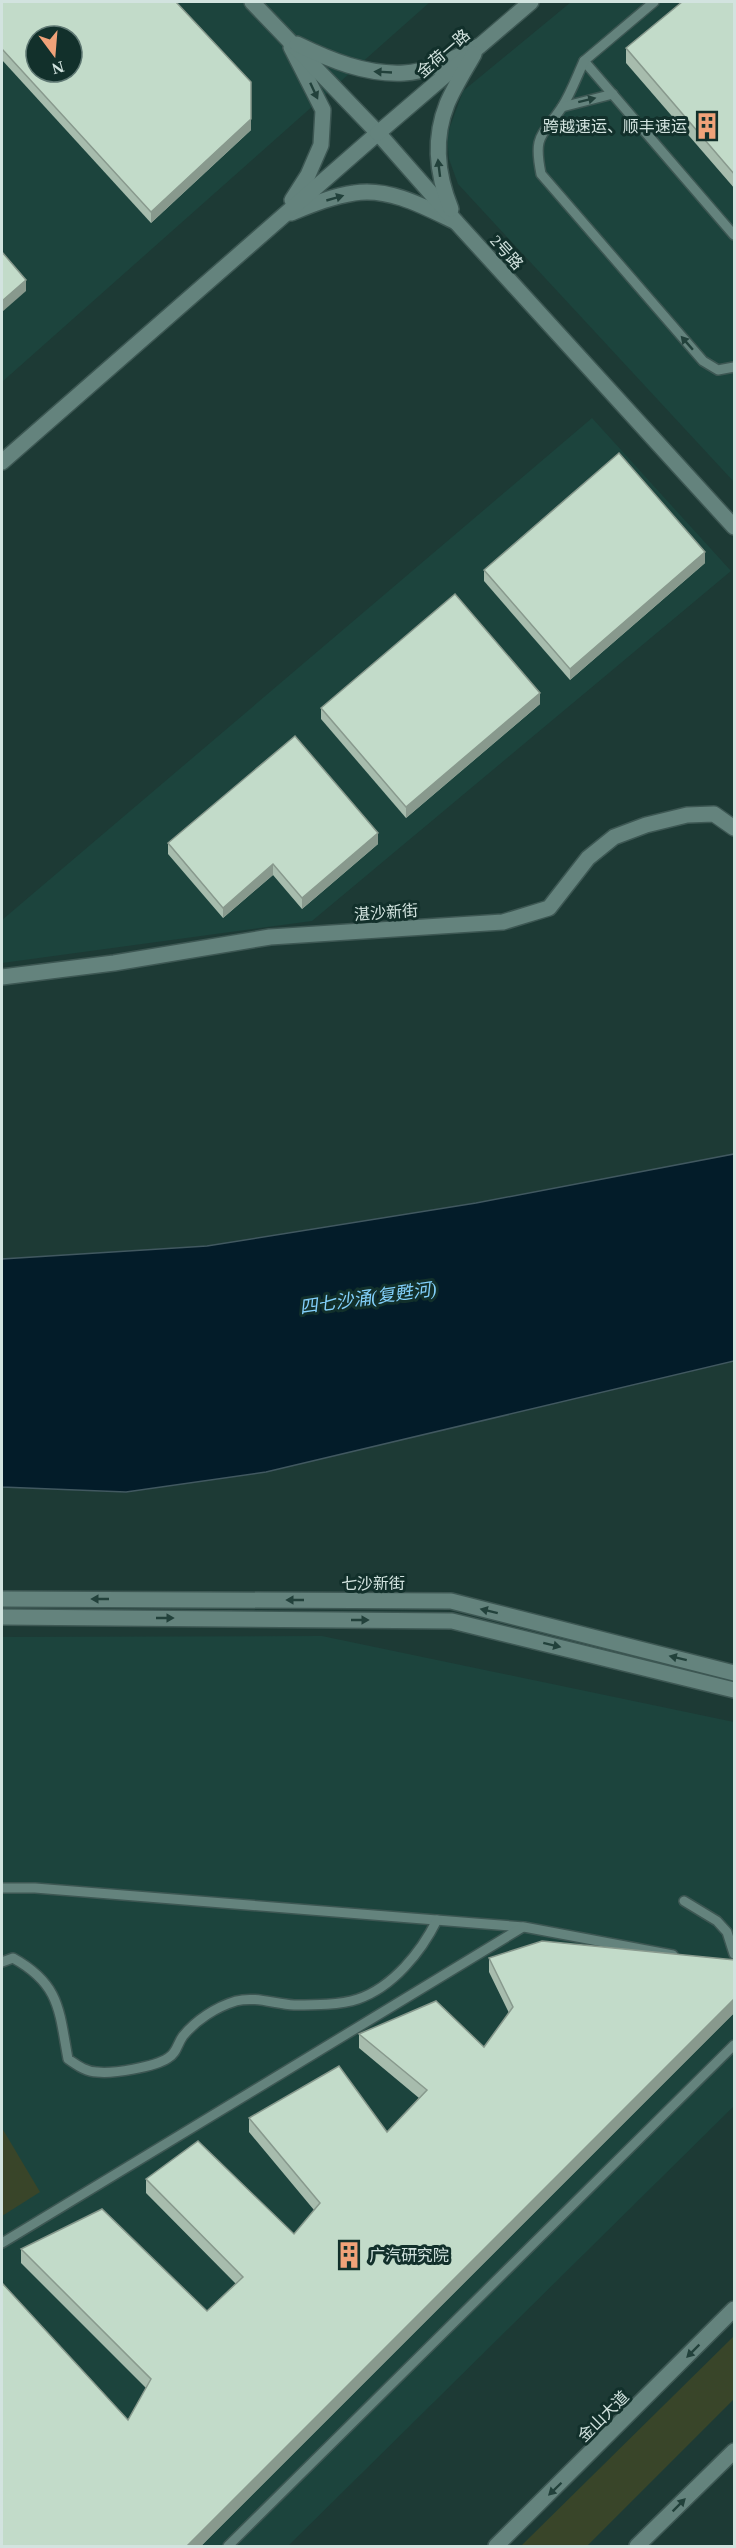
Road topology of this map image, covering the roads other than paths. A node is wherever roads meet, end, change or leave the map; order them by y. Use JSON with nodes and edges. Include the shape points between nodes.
{"nodes":[{"id":1,"x":252,"y":2,"type":"edge"},
{"id":2,"x":531,"y":2,"type":"edge"},
{"id":3,"x":654,"y":2,"type":"edge"},
{"id":4,"x":287,"y":39,"type":"junction"},
{"id":5,"x":479,"y":46,"type":"junction"},
{"id":6,"x":584,"y":61,"type":"junction"},
{"id":7,"x":613,"y":94,"type":"junction"},
{"id":8,"x":562,"y":106,"type":"junction"},
{"id":9,"x":378,"y":133,"type":"junction"},
{"id":10,"x":280,"y":217,"type":"junction"},
{"id":11,"x":457,"y":223,"type":"junction"},
{"id":12,"x":735,"y":235,"type":"edge"},
{"id":13,"x":735,"y":367,"type":"edge"},
{"id":14,"x":2,"y":462,"type":"edge"},
{"id":15,"x":735,"y":527,"type":"edge"},
{"id":16,"x":735,"y":828,"type":"edge"},
{"id":17,"x":2,"y":977,"type":"edge"},
{"id":18,"x":2,"y":1599,"type":"edge"},
{"id":19,"x":2,"y":1617,"type":"edge"},
{"id":20,"x":735,"y":1673,"type":"edge"},
{"id":21,"x":735,"y":1690,"type":"edge"},
{"id":22,"x":2,"y":1888,"type":"edge"},
{"id":23,"x":684,"y":1901,"type":"dead end"},
{"id":24,"x":437,"y":1920,"type":"junction"},
{"id":25,"x":524,"y":1927,"type":"junction"},
{"id":26,"x":735,"y":1954,"type":"edge"},
{"id":27,"x":679,"y":1956,"type":"edge"},
{"id":28,"x":2,"y":1962,"type":"edge"},
{"id":29,"x":735,"y":2045,"type":"edge"},
{"id":30,"x":2,"y":2243,"type":"edge"},
{"id":31,"x":735,"y":2309,"type":"edge"},
{"id":32,"x":735,"y":2451,"type":"edge"},
{"id":33,"x":643,"y":2545,"type":"edge"},
{"id":34,"x":228,"y":2547,"type":"edge"},
{"id":35,"x":496,"y":2547,"type":"edge"}],
"edges":[{"from":1,"to":4,"type":"street","name":"2号路"},
{"from":2,"to":5,"type":"street","name":"金荷一路"},
{"from":3,"to":6,"type":"lane"},
{"from":5,"to":4,"type":"street","one_way":true,"via":[[406,73],[371,71],[330,60]]},
{"from":4,"to":9,"type":"street","name":"2号路"},
{"from":4,"to":10,"type":"street","one_way":true,"via":[[323,110],[321,145],[308,175]]},
{"from":5,"to":9,"type":"street","name":"金荷一路"},
{"from":11,"to":5,"type":"street","one_way":true,"via":[[441,184],[437,153],[447,104]]},
{"from":6,"to":7,"type":"lane"},
{"from":6,"to":8,"type":"lane"},
{"from":8,"to":7,"type":"lane","one_way":true},
{"from":7,"to":12,"type":"lane"},
{"from":13,"to":8,"type":"lane","one_way":true,"via":[[718,370],[703,362],[541,174],[538,139]]},
{"from":9,"to":10,"type":"street","name":"金荷一路"},
{"from":9,"to":11,"type":"street","name":"2号路"},
{"from":10,"to":11,"type":"street","one_way":true,"via":[[354,192],[385,194],[418,203]]},
{"from":10,"to":14,"type":"street"},
{"from":11,"to":15,"type":"street","name":"2号路"},
{"from":16,"to":17,"type":"street","name":"湛沙新街","via":[[714,814],[687,815],[614,837],[588,858],[549,908],[503,922],[270,937]]},
{"from":20,"to":18,"type":"street","name":"七沙新街","one_way":true,"via":[[451,1601]]},
{"from":19,"to":21,"type":"street","one_way":true,"via":[[452,1621]]},
{"from":22,"to":24,"type":"lane"},
{"from":23,"to":26,"type":"lane","via":[[717,1921],[727,1932]]},
{"from":24,"to":25,"type":"lane"},
{"from":24,"to":28,"type":"lane","via":[[427,1941],[398,1973],[359,1999],[293,2005],[238,2000],[196,2022],[167,2060],[96,2073],[68,2059],[53,1992],[31,1969],[13,1958]]},
{"from":25,"to":27,"type":"lane"},
{"from":25,"to":30,"type":"lane"},
{"from":29,"to":34,"type":"lane"},
{"from":31,"to":35,"type":"street","name":"金山大道","one_way":true},
{"from":33,"to":32,"type":"street","one_way":true}]}
